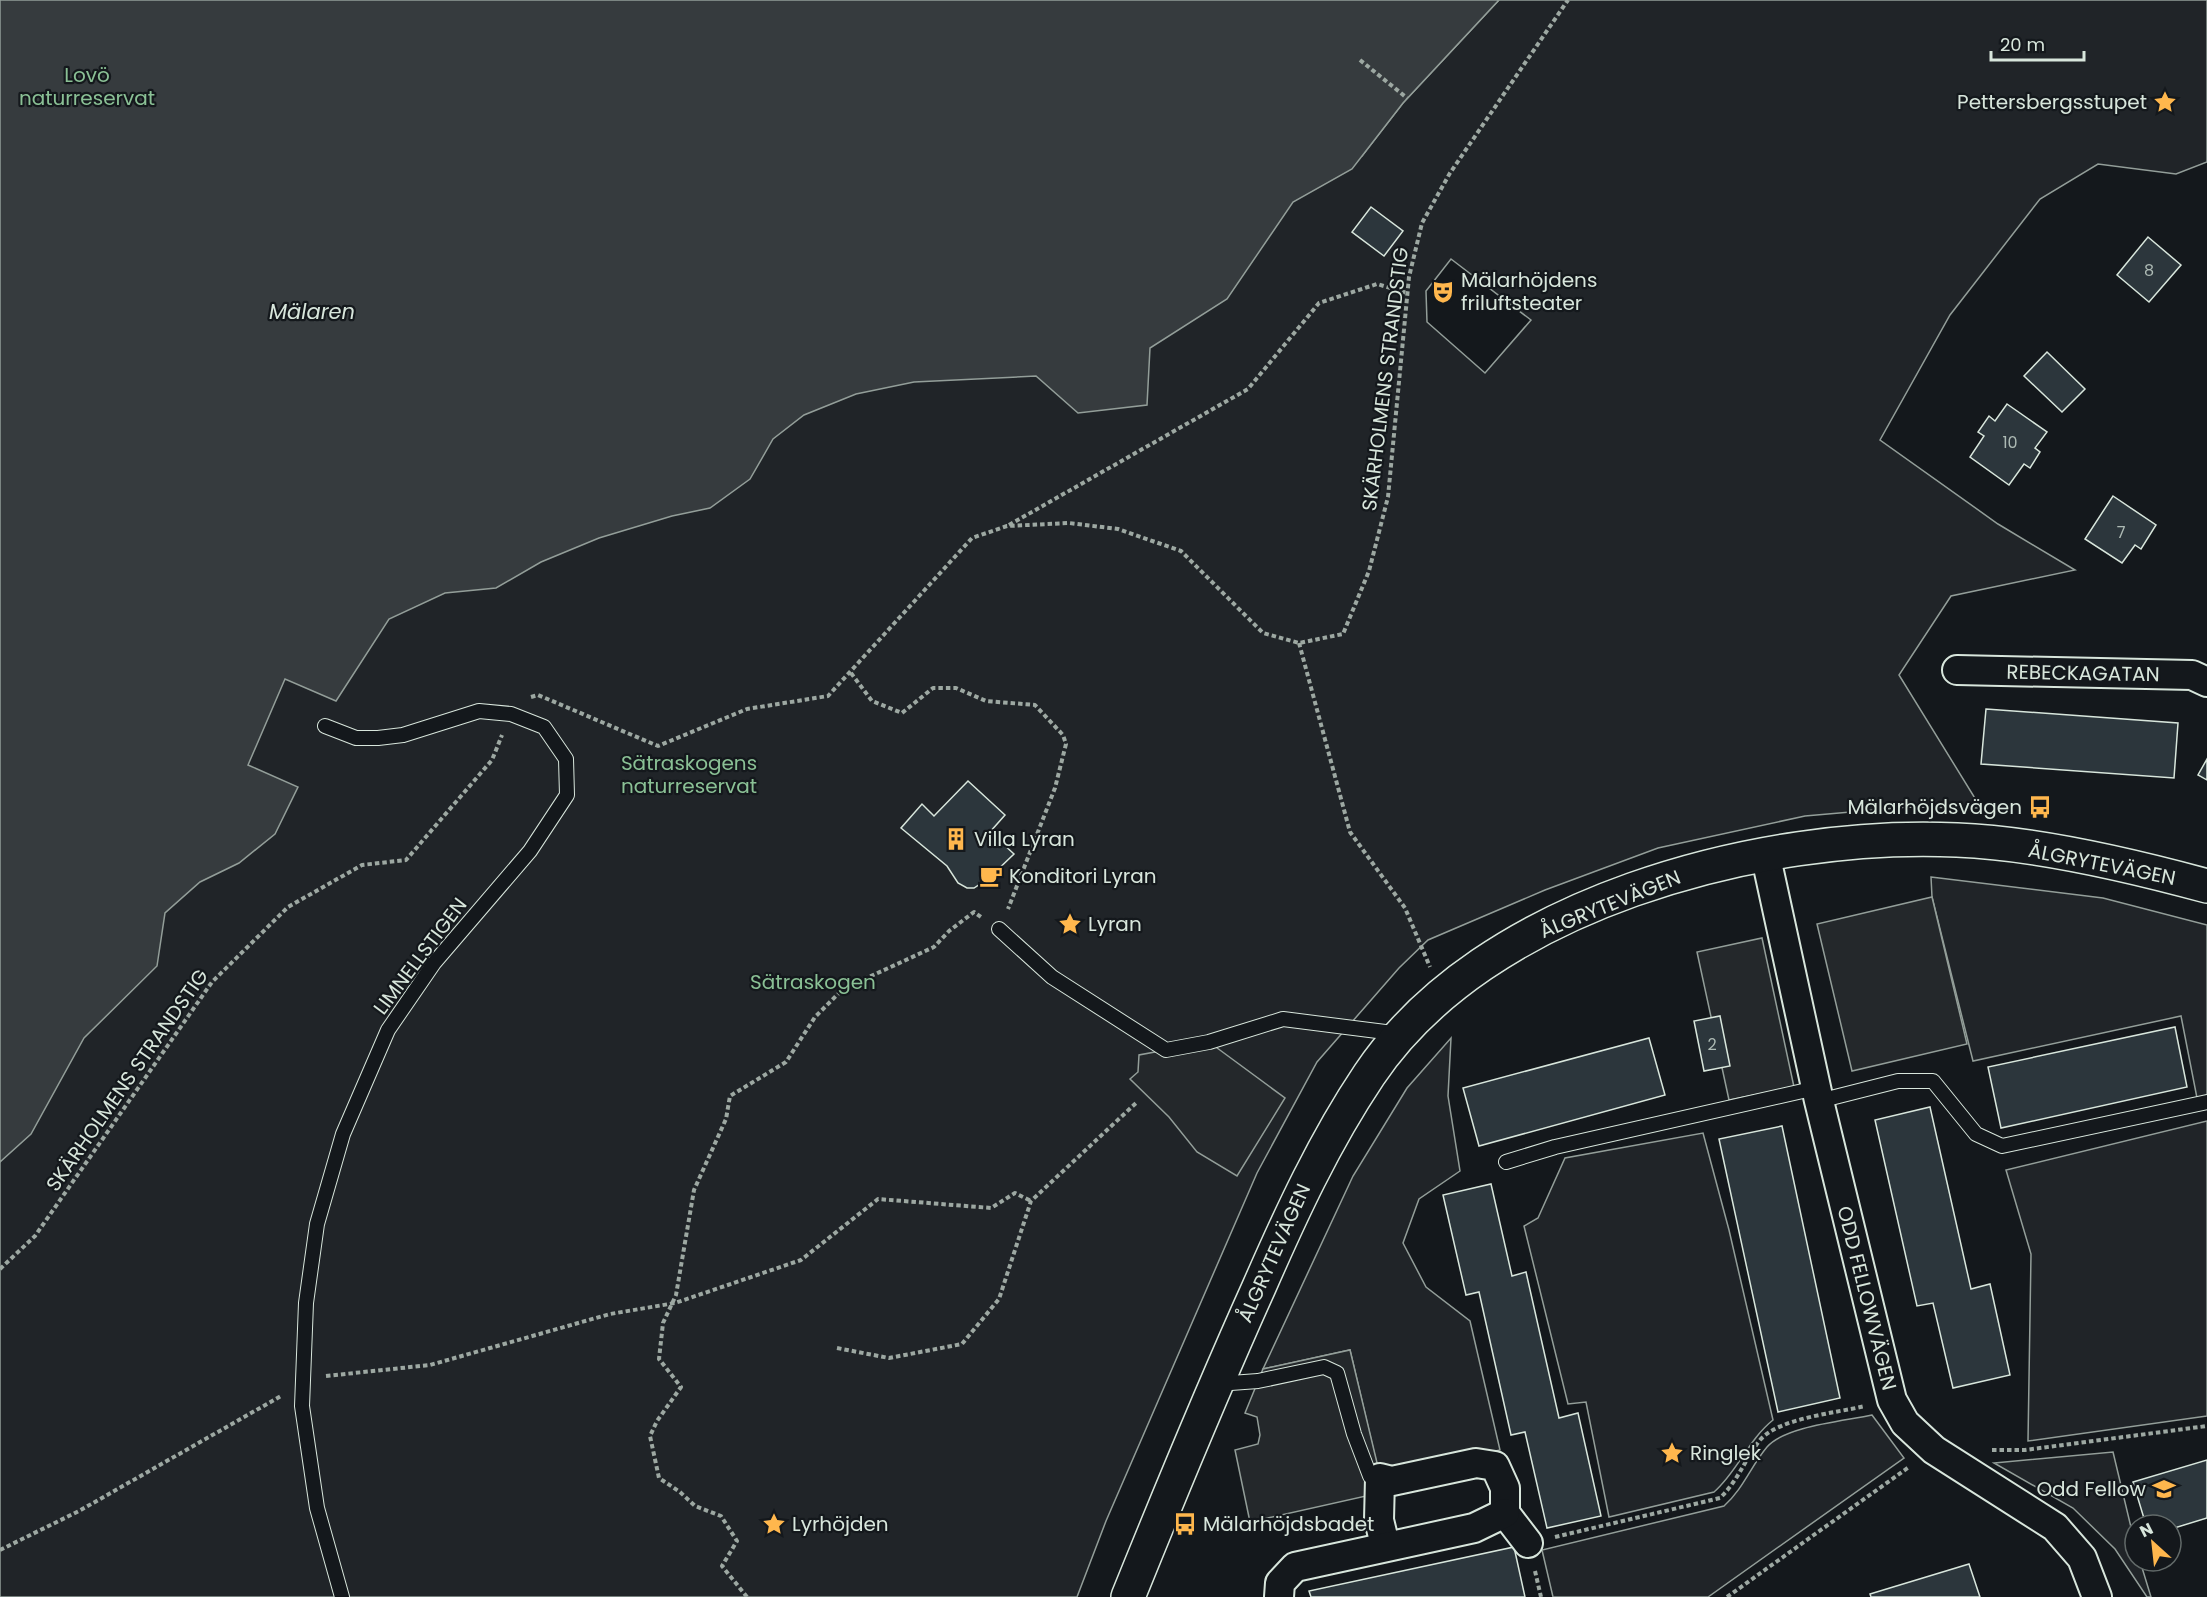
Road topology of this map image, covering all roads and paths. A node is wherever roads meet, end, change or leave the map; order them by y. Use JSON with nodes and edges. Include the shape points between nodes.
{"nodes":[{"id":1,"x":1568,"y":0,"type":"edge"},
{"id":2,"x":1360,"y":60,"type":"dead end"},
{"id":3,"x":1407,"y":98,"type":"dead end"},
{"id":4,"x":1407,"y":293,"type":"junction"},
{"id":5,"x":1007,"y":526,"type":"junction"},
{"id":6,"x":1299,"y":643,"type":"junction"},
{"id":7,"x":1957,"y":670,"type":"dead end"},
{"id":8,"x":851,"y":673,"type":"junction"},
{"id":9,"x":2207,"y":682,"type":"edge"},
{"id":10,"x":511,"y":714,"type":"junction"},
{"id":11,"x":325,"y":726,"type":"dead end"},
{"id":12,"x":1765,"y":853,"type":"junction"},
{"id":13,"x":2207,"y":886,"type":"edge"},
{"id":14,"x":999,"y":929,"type":"junction"},
{"id":15,"x":1438,"y":960,"type":"dead end"},
{"id":16,"x":1430,"y":977,"type":"junction"},
{"id":17,"x":1401,"y":1034,"type":"junction"},
{"id":18,"x":1818,"y":1094,"type":"junction"},
{"id":19,"x":1136,"y":1102,"type":"dead end"},
{"id":20,"x":2207,"y":1102,"type":"edge"},
{"id":21,"x":1506,"y":1162,"type":"dead end"},
{"id":22,"x":1031,"y":1201,"type":"junction"},
{"id":23,"x":0,"y":1269,"type":"edge"},
{"id":24,"x":672,"y":1304,"type":"junction"},
{"id":25,"x":837,"y":1348,"type":"dead end"},
{"id":26,"x":1215,"y":1384,"type":"junction"},
{"id":27,"x":303,"y":1385,"type":"junction"},
{"id":28,"x":1892,"y":1400,"type":"junction"},
{"id":29,"x":1380,"y":1478,"type":"junction"},
{"id":30,"x":1505,"y":1513,"type":"junction"},
{"id":31,"x":1528,"y":1543,"type":"junction"},
{"id":32,"x":1385,"y":1545,"type":"junction"},
{"id":33,"x":0,"y":1551,"type":"edge"},
{"id":34,"x":342,"y":1597,"type":"edge"},
{"id":35,"x":747,"y":1597,"type":"edge"},
{"id":36,"x":1128,"y":1597,"type":"edge"},
{"id":37,"x":1279,"y":1597,"type":"edge"},
{"id":38,"x":1541,"y":1597,"type":"edge"},
{"id":39,"x":2097,"y":1597,"type":"edge"}],
"edges":[{"from":1,"to":4,"type":"path","name":"SKÄRHOLMENS STRANDSTIG","via":[[1450,173],[1422,223]]},
{"from":2,"to":3,"type":"path"},
{"from":4,"to":5,"type":"path","via":[[1377,284],[1319,303],[1248,389]]},
{"from":4,"to":6,"type":"path","name":"SKÄRHOLMENS STRANDSTIG","via":[[1388,497],[1369,571],[1343,634]]},
{"from":5,"to":6,"type":"path","name":"SKÄRHOLMENS STRANDSTIG","via":[[1069,523],[1118,529],[1181,551],[1263,633]]},
{"from":5,"to":8,"type":"path","name":"SKÄRHOLMENS STRANDSTIG","via":[[972,538]]},
{"from":6,"to":16,"type":"path","via":[[1350,832],[1405,908]]},
{"from":7,"to":9,"type":"street","name":"REBECKAGATAN","via":[[2192,675]]},
{"from":8,"to":10,"type":"path","name":"SKÄRHOLMENS STRANDSTIG","via":[[828,696],[747,710],[658,746],[538,695],[517,700]]},
{"from":8,"to":14,"type":"path","via":[[872,701],[902,713],[933,688],[956,688],[986,701],[1035,705],[1063,735],[1066,744],[1055,788]]},
{"from":10,"to":11,"type":"lane","name":"LIMNELLSTIGEN","via":[[478,711],[403,735],[378,738],[356,738]]},
{"from":10,"to":23,"type":"path","name":"SKÄRHOLMENS STRANDSTIG","via":[[492,760],[406,861],[362,865],[288,908],[212,982],[35,1236]]},
{"from":10,"to":27,"type":"lane","name":"LIMNELLSTIGEN","via":[[544,727],[566,759],[567,795],[530,851],[434,963],[388,1030],[343,1134],[317,1224],[306,1303]]},
{"from":12,"to":13,"type":"street","name":"ÅLGRYTEVÄGEN","via":[[1855,840],[1959,840],[2059,852]]},
{"from":12,"to":16,"type":"street","name":"ÅLGRYTEVÄGEN","via":[[1665,879],[1567,916],[1501,951]]},
{"from":12,"to":18,"type":"street","name":"ODD FELLOWVÄGEN"},
{"from":14,"to":17,"type":"lane","via":[[1052,977],[1166,1050],[1209,1042],[1283,1019]]},
{"from":14,"to":24,"type":"path","via":[[974,912],[934,947],[843,989],[814,1017],[786,1062],[730,1096],[726,1119],[694,1190]]},
{"from":15,"to":16,"type":"path"},
{"from":16,"to":17,"type":"street","name":"ÅLGRYTEVÄGEN"},
{"from":17,"to":26,"type":"street","name":"ÅLGRYTEVÄGEN","via":[[1370,1073],[1310,1171]]},
{"from":18,"to":20,"type":"lane","via":[[1898,1081],[1933,1081],[1977,1134],[2002,1146]]},
{"from":18,"to":21,"type":"lane","via":[[1555,1147]]},
{"from":18,"to":28,"type":"street","name":"ODD FELLOWVÄGEN"},
{"from":19,"to":22,"type":"path"},
{"from":22,"to":24,"type":"path","via":[[1015,1193],[991,1209],[878,1199],[801,1260]]},
{"from":22,"to":25,"type":"path","via":[[999,1299],[962,1344],[889,1358]]},
{"from":24,"to":27,"type":"path","via":[[610,1314],[430,1365],[319,1377]]},
{"from":24,"to":35,"type":"path","via":[[663,1323],[659,1359],[681,1387],[650,1436],[659,1478],[695,1506],[720,1516],[737,1541],[722,1566]]},
{"from":26,"to":29,"type":"lane","via":[[1258,1381],[1324,1367],[1337,1373],[1370,1476]]},
{"from":26,"to":36,"type":"street","name":"ÅLGRYTEVÄGEN"},
{"from":27,"to":33,"type":"path"},
{"from":27,"to":34,"type":"lane","name":"LIMNELLSTIGEN","via":[[302,1406],[316,1508]]},
{"from":28,"to":31,"type":"path","via":[[1778,1426],[1761,1439],[1732,1486],[1720,1498]]},
{"from":28,"to":39,"type":"street","name":"ODD FELLOWVÄGEN","via":[[1905,1423],[1934,1450],[2055,1527],[2082,1558]]},
{"from":29,"to":30,"type":"street","via":[[1392,1481],[1476,1463],[1495,1466],[1505,1488]]},
{"from":29,"to":32,"type":"street","via":[[1379,1520]]},
{"from":30,"to":31,"type":"street"},
{"from":30,"to":32,"type":"street","via":[[1474,1528]]},
{"from":31,"to":38,"type":"path"},
{"from":32,"to":37,"type":"street","via":[[1295,1567],[1280,1583]]}]}
